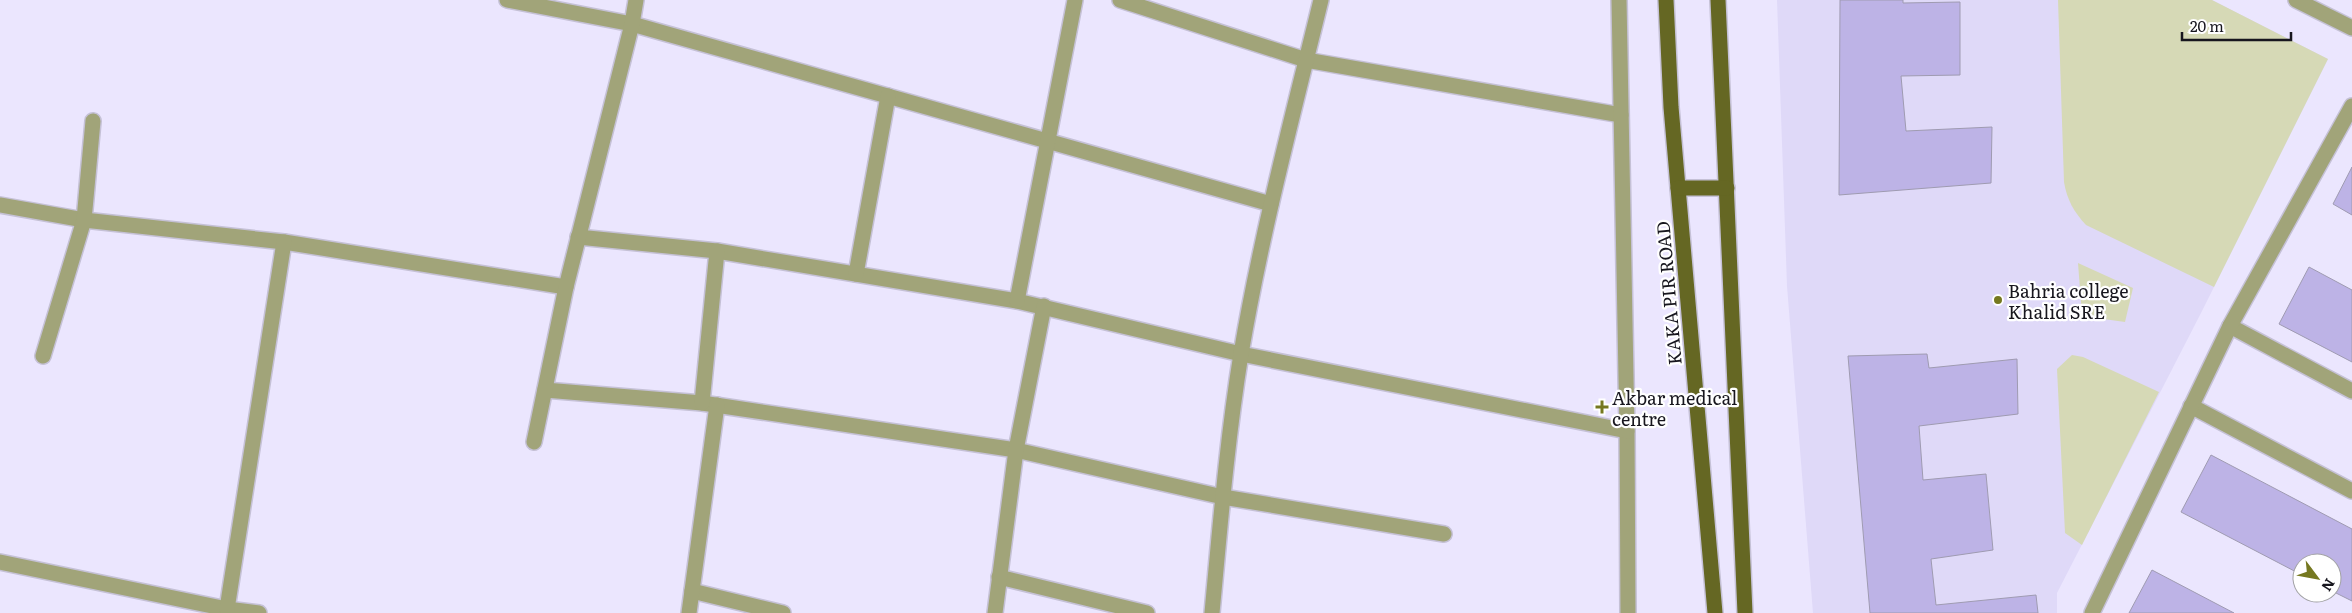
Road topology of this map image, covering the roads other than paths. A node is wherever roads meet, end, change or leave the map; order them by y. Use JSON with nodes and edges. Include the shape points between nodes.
{"nodes":[{"id":1,"x":507,"y":0,"type":"edge"},
{"id":2,"x":636,"y":0,"type":"edge"},
{"id":3,"x":1075,"y":0,"type":"edge"},
{"id":4,"x":1120,"y":0,"type":"edge"},
{"id":5,"x":1321,"y":0,"type":"edge"},
{"id":6,"x":1619,"y":0,"type":"edge"},
{"id":7,"x":1666,"y":0,"type":"edge"},
{"id":8,"x":1718,"y":0,"type":"edge"},
{"id":9,"x":2296,"y":0,"type":"edge"},
{"id":10,"x":632,"y":24,"type":"junction"},
{"id":11,"x":2352,"y":28,"type":"edge"},
{"id":12,"x":1306,"y":60,"type":"junction"},
{"id":13,"x":888,"y":96,"type":"junction"},
{"id":14,"x":2352,"y":106,"type":"edge"},
{"id":15,"x":1621,"y":115,"type":"junction"},
{"id":16,"x":93,"y":121,"type":"dead end"},
{"id":17,"x":1048,"y":141,"type":"junction"},
{"id":18,"x":1678,"y":188,"type":"junction"},
{"id":19,"x":1726,"y":188,"type":"junction"},
{"id":20,"x":1271,"y":204,"type":"junction"},
{"id":21,"x":0,"y":205,"type":"edge"},
{"id":22,"x":84,"y":220,"type":"junction"},
{"id":23,"x":578,"y":237,"type":"junction"},
{"id":24,"x":284,"y":242,"type":"junction"},
{"id":25,"x":718,"y":252,"type":"junction"},
{"id":26,"x":856,"y":274,"type":"junction"},
{"id":27,"x":566,"y":287,"type":"junction"},
{"id":28,"x":1016,"y":301,"type":"junction"},
{"id":29,"x":1044,"y":306,"type":"junction"},
{"id":30,"x":2230,"y":326,"type":"junction"},
{"id":31,"x":1241,"y":354,"type":"junction"},
{"id":32,"x":43,"y":356,"type":"dead end"},
{"id":33,"x":545,"y":390,"type":"junction"},
{"id":34,"x":2352,"y":390,"type":"edge"},
{"id":35,"x":710,"y":404,"type":"junction"},
{"id":36,"x":2191,"y":406,"type":"junction"},
{"id":37,"x":1627,"y":431,"type":"junction"},
{"id":38,"x":534,"y":442,"type":"dead end"},
{"id":39,"x":1016,"y":450,"type":"junction"},
{"id":40,"x":2352,"y":491,"type":"edge"},
{"id":41,"x":1222,"y":497,"type":"junction"},
{"id":42,"x":1444,"y":534,"type":"dead end"},
{"id":43,"x":0,"y":562,"type":"edge"},
{"id":44,"x":999,"y":577,"type":"junction"},
{"id":45,"x":692,"y":591,"type":"junction"},
{"id":46,"x":226,"y":609,"type":"junction"},
{"id":47,"x":259,"y":613,"type":"edge"},
{"id":48,"x":689,"y":613,"type":"edge"},
{"id":49,"x":783,"y":613,"type":"edge"},
{"id":50,"x":995,"y":613,"type":"edge"},
{"id":51,"x":1147,"y":613,"type":"edge"},
{"id":52,"x":1212,"y":613,"type":"edge"},
{"id":53,"x":1628,"y":613,"type":"edge"},
{"id":54,"x":1715,"y":613,"type":"edge"},
{"id":55,"x":1746,"y":613,"type":"edge"},
{"id":56,"x":2092,"y":613,"type":"edge"}],
"edges":[{"from":1,"to":10,"type":"street"},
{"from":2,"to":10,"type":"street"},
{"from":3,"to":17,"type":"street"},
{"from":4,"to":12,"type":"street"},
{"from":5,"to":12,"type":"street"},
{"from":6,"to":15,"type":"street"},
{"from":7,"to":18,"type":"main road","name":"KAKA PIR ROAD"},
{"from":8,"to":19,"type":"main road"},
{"from":9,"to":11,"type":"street"},
{"from":10,"to":13,"type":"street"},
{"from":10,"to":23,"type":"street"},
{"from":12,"to":15,"type":"street"},
{"from":12,"to":20,"type":"street"},
{"from":13,"to":17,"type":"street"},
{"from":13,"to":26,"type":"street"},
{"from":14,"to":30,"type":"street"},
{"from":15,"to":37,"type":"street"},
{"from":16,"to":22,"type":"street"},
{"from":17,"to":20,"type":"street"},
{"from":17,"to":28,"type":"street"},
{"from":18,"to":19,"type":"main road"},
{"from":18,"to":54,"type":"main road","name":"KAKA PIR ROAD"},
{"from":19,"to":55,"type":"main road"},
{"from":20,"to":31,"type":"street"},
{"from":21,"to":22,"type":"street"},
{"from":22,"to":24,"type":"street"},
{"from":22,"to":32,"type":"street"},
{"from":23,"to":25,"type":"street"},
{"from":23,"to":27,"type":"street"},
{"from":24,"to":27,"type":"street"},
{"from":24,"to":46,"type":"street"},
{"from":25,"to":26,"type":"street"},
{"from":25,"to":35,"type":"street"},
{"from":26,"to":28,"type":"street"},
{"from":27,"to":33,"type":"street"},
{"from":28,"to":29,"type":"street"},
{"from":29,"to":31,"type":"street"},
{"from":29,"to":39,"type":"street"},
{"from":30,"to":34,"type":"street"},
{"from":30,"to":36,"type":"street"},
{"from":31,"to":37,"type":"street"},
{"from":31,"to":41,"type":"street"},
{"from":33,"to":35,"type":"street"},
{"from":33,"to":38,"type":"street"},
{"from":35,"to":39,"type":"street"},
{"from":35,"to":45,"type":"street"},
{"from":36,"to":40,"type":"street"},
{"from":36,"to":56,"type":"street"},
{"from":37,"to":53,"type":"street"},
{"from":39,"to":41,"type":"street"},
{"from":39,"to":44,"type":"street"},
{"from":41,"to":42,"type":"street"},
{"from":41,"to":52,"type":"street"},
{"from":43,"to":46,"type":"street"},
{"from":44,"to":50,"type":"street"},
{"from":44,"to":51,"type":"street"},
{"from":45,"to":48,"type":"street"},
{"from":45,"to":49,"type":"street"},
{"from":46,"to":47,"type":"street"}]}
